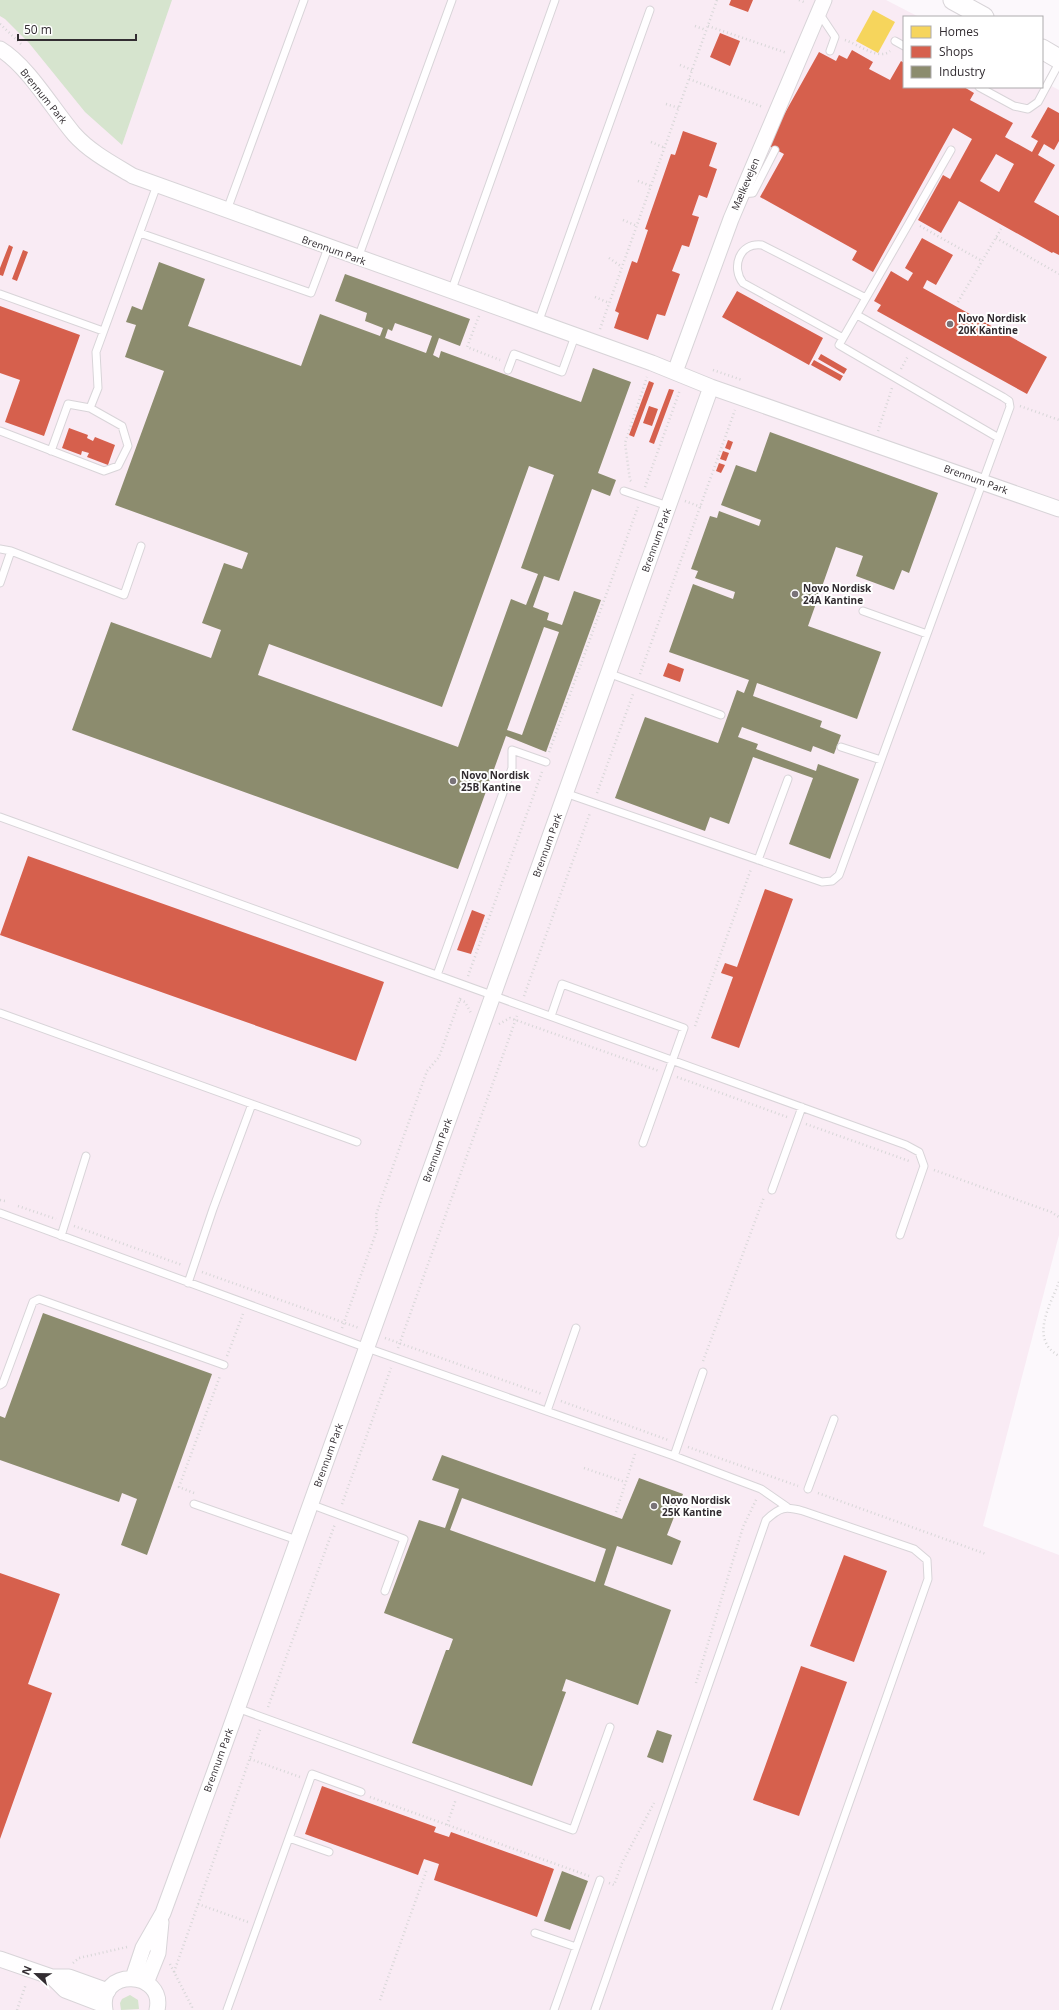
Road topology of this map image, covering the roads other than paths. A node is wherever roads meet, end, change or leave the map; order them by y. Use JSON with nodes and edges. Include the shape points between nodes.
{"nodes":[{"id":1,"x":304,"y":0,"type":"edge"},
{"id":2,"x":452,"y":0,"type":"edge"},
{"id":3,"x":555,"y":0,"type":"edge"},
{"id":4,"x":954,"y":0,"type":"edge"},
{"id":5,"x":821,"y":6,"type":"edge"},
{"id":6,"x":650,"y":10,"type":"dead end"},
{"id":7,"x":982,"y":16,"type":"edge"},
{"id":8,"x":895,"y":41,"type":"road end"},
{"id":9,"x":903,"y":45,"type":"edge"},
{"id":10,"x":0,"y":49,"type":"edge"},
{"id":11,"x":1043,"y":50,"type":"edge"},
{"id":12,"x":830,"y":51,"type":"dead end"},
{"id":13,"x":1059,"y":58,"type":"edge"},
{"id":14,"x":1059,"y":63,"type":"edge"},
{"id":15,"x":981,"y":88,"type":"edge"},
{"id":16,"x":775,"y":150,"type":"dead end"},
{"id":17,"x":951,"y":150,"type":"dead end"},
{"id":18,"x":157,"y":185,"type":"junction"},
{"id":19,"x":741,"y":194,"type":"junction"},
{"id":20,"x":227,"y":211,"type":"junction"},
{"id":21,"x":140,"y":233,"type":"junction"},
{"id":22,"x":328,"y":248,"type":"junction"},
{"id":23,"x":358,"y":258,"type":"junction"},
{"id":24,"x":451,"y":292,"type":"junction"},
{"id":25,"x":0,"y":294,"type":"edge"},
{"id":26,"x":866,"y":298,"type":"junction"},
{"id":27,"x":857,"y":315,"type":"junction"},
{"id":28,"x":538,"y":323,"type":"junction"},
{"id":29,"x":103,"y":331,"type":"junction"},
{"id":30,"x":575,"y":336,"type":"junction"},
{"id":31,"x":843,"y":338,"type":"junction"},
{"id":32,"x":509,"y":367,"type":"road end"},
{"id":33,"x":680,"y":374,"type":"junction"},
{"id":34,"x":711,"y":387,"type":"junction"},
{"id":35,"x":90,"y":408,"type":"junction"},
{"id":36,"x":0,"y":431,"type":"edge"},
{"id":37,"x":998,"y":437,"type":"junction"},
{"id":38,"x":51,"y":451,"type":"junction"},
{"id":39,"x":982,"y":481,"type":"junction"},
{"id":40,"x":624,"y":491,"type":"dead end"},
{"id":41,"x":668,"y":506,"type":"junction"},
{"id":42,"x":1059,"y":509,"type":"edge"},
{"id":43,"x":141,"y":546,"type":"dead end"},
{"id":44,"x":0,"y":549,"type":"edge"},
{"id":45,"x":11,"y":552,"type":"junction"},
{"id":46,"x":0,"y":583,"type":"edge"},
{"id":47,"x":863,"y":611,"type":"dead end"},
{"id":48,"x":927,"y":634,"type":"junction"},
{"id":49,"x":608,"y":673,"type":"junction"},
{"id":50,"x":721,"y":715,"type":"dead end"},
{"id":51,"x":840,"y":747,"type":"dead end"},
{"id":52,"x":881,"y":760,"type":"junction"},
{"id":53,"x":546,"y":762,"type":"road end"},
{"id":54,"x":788,"y":779,"type":"dead end"},
{"id":55,"x":565,"y":793,"type":"junction"},
{"id":56,"x":0,"y":817,"type":"edge"},
{"id":57,"x":756,"y":860,"type":"junction"},
{"id":58,"x":437,"y":975,"type":"junction"},
{"id":59,"x":492,"y":996,"type":"junction"},
{"id":60,"x":0,"y":1013,"type":"edge"},
{"id":61,"x":551,"y":1016,"type":"junction"},
{"id":62,"x":672,"y":1060,"type":"junction"},
{"id":63,"x":252,"y":1104,"type":"junction"},
{"id":64,"x":802,"y":1107,"type":"junction"},
{"id":65,"x":357,"y":1142,"type":"dead end"},
{"id":66,"x":643,"y":1143,"type":"dead end"},
{"id":67,"x":86,"y":1156,"type":"dead end"},
{"id":68,"x":772,"y":1190,"type":"dead end"},
{"id":69,"x":0,"y":1213,"type":"edge"},
{"id":70,"x":900,"y":1235,"type":"dead end"},
{"id":71,"x":61,"y":1236,"type":"junction"},
{"id":72,"x":188,"y":1283,"type":"junction"},
{"id":73,"x":576,"y":1328,"type":"dead end"},
{"id":74,"x":366,"y":1348,"type":"junction"},
{"id":75,"x":224,"y":1365,"type":"road end"},
{"id":76,"x":703,"y":1372,"type":"dead end"},
{"id":77,"x":0,"y":1385,"type":"edge"},
{"id":78,"x":547,"y":1411,"type":"junction"},
{"id":79,"x":834,"y":1419,"type":"dead end"},
{"id":80,"x":674,"y":1456,"type":"junction"},
{"id":81,"x":808,"y":1489,"type":"road end"},
{"id":82,"x":194,"y":1504,"type":"road end"},
{"id":83,"x":310,"y":1504,"type":"junction"},
{"id":84,"x":787,"y":1507,"type":"junction"},
{"id":85,"x":297,"y":1540,"type":"junction"},
{"id":86,"x":385,"y":1591,"type":"dead end"},
{"id":87,"x":237,"y":1708,"type":"junction"},
{"id":88,"x":610,"y":1727,"type":"dead end"},
{"id":89,"x":362,"y":1792,"type":"road end"},
{"id":90,"x":289,"y":1838,"type":"junction"},
{"id":91,"x":329,"y":1852,"type":"dead end"},
{"id":92,"x":600,"y":1880,"type":"road end"},
{"id":93,"x":535,"y":1933,"type":"dead end"},
{"id":94,"x":576,"y":1947,"type":"junction"},
{"id":95,"x":0,"y":1959,"type":"edge"},
{"id":96,"x":140,"y":1980,"type":"junction"},
{"id":97,"x":106,"y":2002,"type":"edge"},
{"id":98,"x":159,"y":2009,"type":"edge"},
{"id":99,"x":227,"y":2010,"type":"edge"},
{"id":100,"x":554,"y":2010,"type":"edge"},
{"id":101,"x":595,"y":2010,"type":"edge"},
{"id":102,"x":776,"y":2010,"type":"edge"}],
"edges":[{"from":1,"to":20,"type":"lane"},
{"from":2,"to":23,"type":"lane"},
{"from":3,"to":24,"type":"lane"},
{"from":4,"to":7,"type":"street"},
{"from":5,"to":12,"type":"lane","via":[[835,37]]},
{"from":5,"to":19,"type":"street","name":"Mælkevejen"},
{"from":6,"to":28,"type":"lane"},
{"from":8,"to":9,"type":"lane"},
{"from":10,"to":18,"type":"street","name":"Brennum Park","via":[[21,67],[75,135],[104,159],[133,176]]},
{"from":11,"to":13,"type":"street"},
{"from":14,"to":15,"type":"lane","via":[[1038,102],[1028,109],[1014,106]]},
{"from":16,"to":19,"type":"lane","via":[[753,193]]},
{"from":17,"to":26,"type":"lane"},
{"from":18,"to":20,"type":"street","name":"Brennum Park"},
{"from":18,"to":21,"type":"lane"},
{"from":19,"to":33,"type":"street","name":"Mælkevejen"},
{"from":20,"to":22,"type":"street","name":"Brennum Park"},
{"from":21,"to":22,"type":"lane","via":[[311,293]]},
{"from":21,"to":29,"type":"lane"},
{"from":22,"to":23,"type":"street","name":"Brennum Park"},
{"from":23,"to":24,"type":"street","name":"Brennum Park"},
{"from":24,"to":28,"type":"street","name":"Brennum Park"},
{"from":25,"to":29,"type":"lane"},
{"from":26,"to":27,"type":"lane"},
{"from":26,"to":31,"type":"lane","via":[[762,245],[750,246],[740,255],[737,268],[743,283]]},
{"from":27,"to":31,"type":"lane"},
{"from":27,"to":37,"type":"lane","via":[[1009,401],[1010,407]]},
{"from":28,"to":30,"type":"street","name":"Brennum Park"},
{"from":29,"to":35,"type":"lane","via":[[96,352],[98,388]]},
{"from":30,"to":32,"type":"lane","via":[[562,372],[514,354]]},
{"from":30,"to":33,"type":"street","name":"Brennum Park"},
{"from":31,"to":37,"type":"lane","via":[[839,345]]},
{"from":33,"to":34,"type":"street","name":"Brennum Park"},
{"from":34,"to":39,"type":"street","name":"Brennum Park","via":[[876,436]]},
{"from":34,"to":41,"type":"street","name":"Brennum Park"},
{"from":35,"to":38,"type":"lane","via":[[68,404]]},
{"from":35,"to":38,"type":"lane","via":[[122,426],[128,446],[118,466],[104,471]]},
{"from":36,"to":38,"type":"lane"},
{"from":37,"to":39,"type":"lane"},
{"from":39,"to":42,"type":"street","name":"Brennum Park"},
{"from":39,"to":48,"type":"lane"},
{"from":40,"to":41,"type":"lane"},
{"from":41,"to":49,"type":"street","name":"Brennum Park"},
{"from":43,"to":45,"type":"lane","via":[[124,596]]},
{"from":44,"to":45,"type":"lane"},
{"from":45,"to":46,"type":"lane"},
{"from":47,"to":48,"type":"lane"},
{"from":48,"to":52,"type":"lane"},
{"from":49,"to":50,"type":"lane"},
{"from":49,"to":55,"type":"street","name":"Brennum Park"},
{"from":51,"to":52,"type":"lane"},
{"from":52,"to":57,"type":"lane","via":[[839,875],[832,881],[822,882]]},
{"from":53,"to":58,"type":"lane","via":[[512,750],[512,768]]},
{"from":54,"to":57,"type":"lane"},
{"from":55,"to":57,"type":"lane"},
{"from":55,"to":59,"type":"street","name":"Brennum Park"},
{"from":56,"to":58,"type":"lane"},
{"from":58,"to":59,"type":"lane"},
{"from":59,"to":61,"type":"lane"},
{"from":59,"to":74,"type":"street","name":"Brennum Park"},
{"from":60,"to":63,"type":"lane"},
{"from":61,"to":62,"type":"lane"},
{"from":61,"to":62,"type":"lane","via":[[562,984],[684,1028]]},
{"from":62,"to":64,"type":"lane"},
{"from":62,"to":66,"type":"lane"},
{"from":63,"to":65,"type":"lane"},
{"from":63,"to":72,"type":"lane"},
{"from":64,"to":68,"type":"lane"},
{"from":64,"to":70,"type":"lane","via":[[919,1152],[924,1166]]},
{"from":67,"to":71,"type":"lane"},
{"from":69,"to":71,"type":"lane"},
{"from":71,"to":72,"type":"lane"},
{"from":72,"to":74,"type":"lane"},
{"from":73,"to":78,"type":"lane"},
{"from":74,"to":78,"type":"lane"},
{"from":74,"to":83,"type":"street","name":"Brennum Park"},
{"from":75,"to":77,"type":"lane","via":[[39,1299],[33,1302],[3,1383]]},
{"from":76,"to":80,"type":"lane"},
{"from":78,"to":80,"type":"lane"},
{"from":79,"to":81,"type":"lane"},
{"from":80,"to":84,"type":"lane","via":[[761,1489]]},
{"from":82,"to":85,"type":"lane"},
{"from":83,"to":85,"type":"street","name":"Brennum Park"},
{"from":83,"to":86,"type":"lane","via":[[404,1539]]},
{"from":84,"to":101,"type":"lane","via":[[776,1511],[766,1520]]},
{"from":84,"to":102,"type":"lane","via":[[914,1549],[927,1560],[928,1579]]},
{"from":85,"to":87,"type":"street","name":"Brennum Park"},
{"from":87,"to":88,"type":"lane","via":[[573,1830]]},
{"from":87,"to":96,"type":"street","name":"Brennum Park","via":[[163,1913],[143,1948]]},
{"from":89,"to":90,"type":"lane","via":[[312,1774]]},
{"from":90,"to":91,"type":"lane"},
{"from":90,"to":99,"type":"lane"},
{"from":92,"to":94,"type":"lane"},
{"from":93,"to":94,"type":"lane"},
{"from":94,"to":100,"type":"lane"},
{"from":95,"to":97,"type":"street","via":[[52,1977],[69,1977]]},
{"from":96,"to":97,"type":"street","via":[[116,1982]]},
{"from":96,"to":98,"type":"street","via":[[155,1993]]}]}
